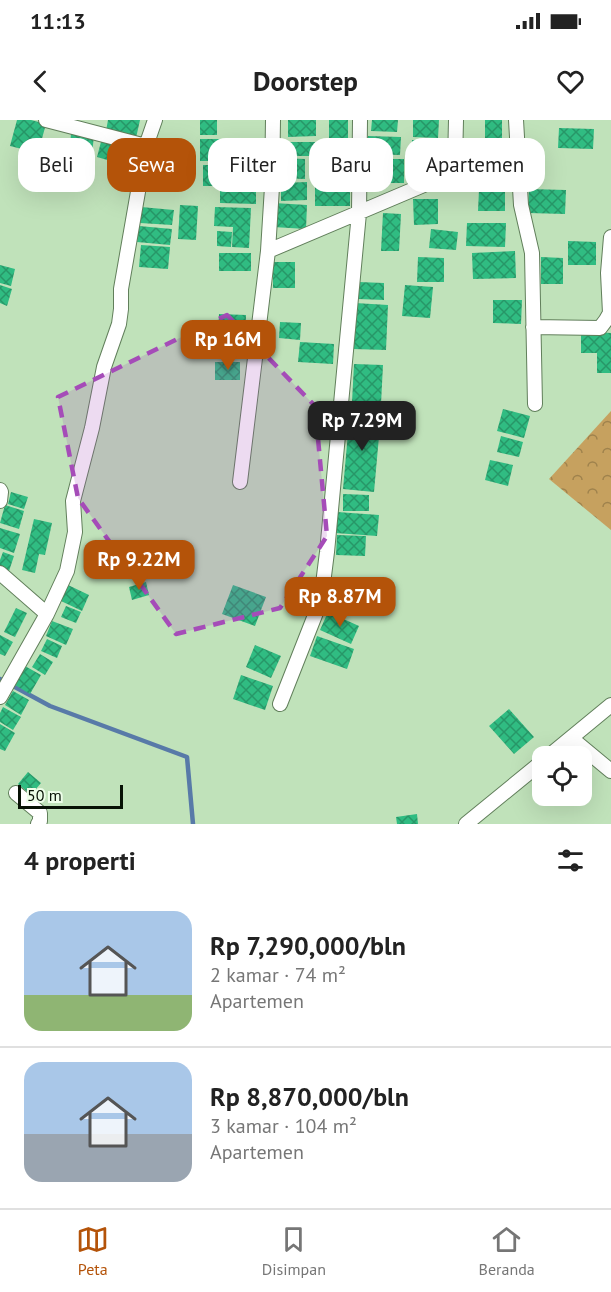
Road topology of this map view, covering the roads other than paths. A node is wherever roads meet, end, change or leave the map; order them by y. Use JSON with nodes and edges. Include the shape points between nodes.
{"nodes":[{"id":1,"x":46,"y":120,"type":"edge"},
{"id":2,"x":155,"y":120,"type":"edge"},
{"id":3,"x":273,"y":120,"type":"edge"},
{"id":4,"x":360,"y":120,"type":"edge"},
{"id":5,"x":456,"y":120,"type":"edge"},
{"id":6,"x":516,"y":120,"type":"edge"},
{"id":7,"x":115,"y":138,"type":"edge"},
{"id":8,"x":149,"y":138,"type":"edge"},
{"id":9,"x":138,"y":192,"type":"edge"},
{"id":10,"x":359,"y":213,"type":"junction"},
{"id":11,"x":611,"y":237,"type":"edge"},
{"id":12,"x":268,"y":251,"type":"junction"},
{"id":13,"x":533,"y":327,"type":"junction"},
{"id":14,"x":535,"y":404,"type":"dead end"},
{"id":15,"x":240,"y":482,"type":"dead end"},
{"id":16,"x":0,"y":490,"type":"edge"},
{"id":17,"x":0,"y":501,"type":"edge"},
{"id":18,"x":0,"y":573,"type":"edge"},
{"id":19,"x":47,"y":614,"type":"junction"},
{"id":20,"x":2,"y":692,"type":"edge"},
{"id":21,"x":280,"y":704,"type":"dead end"},
{"id":22,"x":611,"y":705,"type":"edge"},
{"id":23,"x":571,"y":738,"type":"junction"},
{"id":24,"x":561,"y":746,"type":"edge"},
{"id":25,"x":532,"y":769,"type":"edge"},
{"id":26,"x":611,"y":771,"type":"edge"},
{"id":27,"x":16,"y":793,"type":"dead end"},
{"id":28,"x":38,"y":824,"type":"edge"},
{"id":29,"x":466,"y":824,"type":"edge"}],
"edges":[{"from":1,"to":7,"type":"street"},
{"from":2,"to":8,"type":"street"},
{"from":3,"to":12,"type":"street"},
{"from":4,"to":10,"type":"street"},
{"from":5,"to":10,"type":"street","via":[[454,163],[448,172]]},
{"from":6,"to":13,"type":"street","via":[[521,205],[532,253]]},
{"from":9,"to":19,"type":"street","via":[[119,324],[104,367],[73,501],[75,532],[67,571]]},
{"from":10,"to":12,"type":"street"},
{"from":10,"to":21,"type":"street","via":[[321,600]]},
{"from":11,"to":13,"type":"street","via":[[609,313],[600,328]]},
{"from":12,"to":15,"type":"street"},
{"from":13,"to":14,"type":"street"},
{"from":16,"to":17,"type":"street"},
{"from":18,"to":19,"type":"street"},
{"from":19,"to":20,"type":"street"},
{"from":22,"to":23,"type":"street"},
{"from":23,"to":24,"type":"street"},
{"from":23,"to":26,"type":"street"},
{"from":25,"to":29,"type":"street"},
{"from":27,"to":28,"type":"street","via":[[40,813]]}]}
